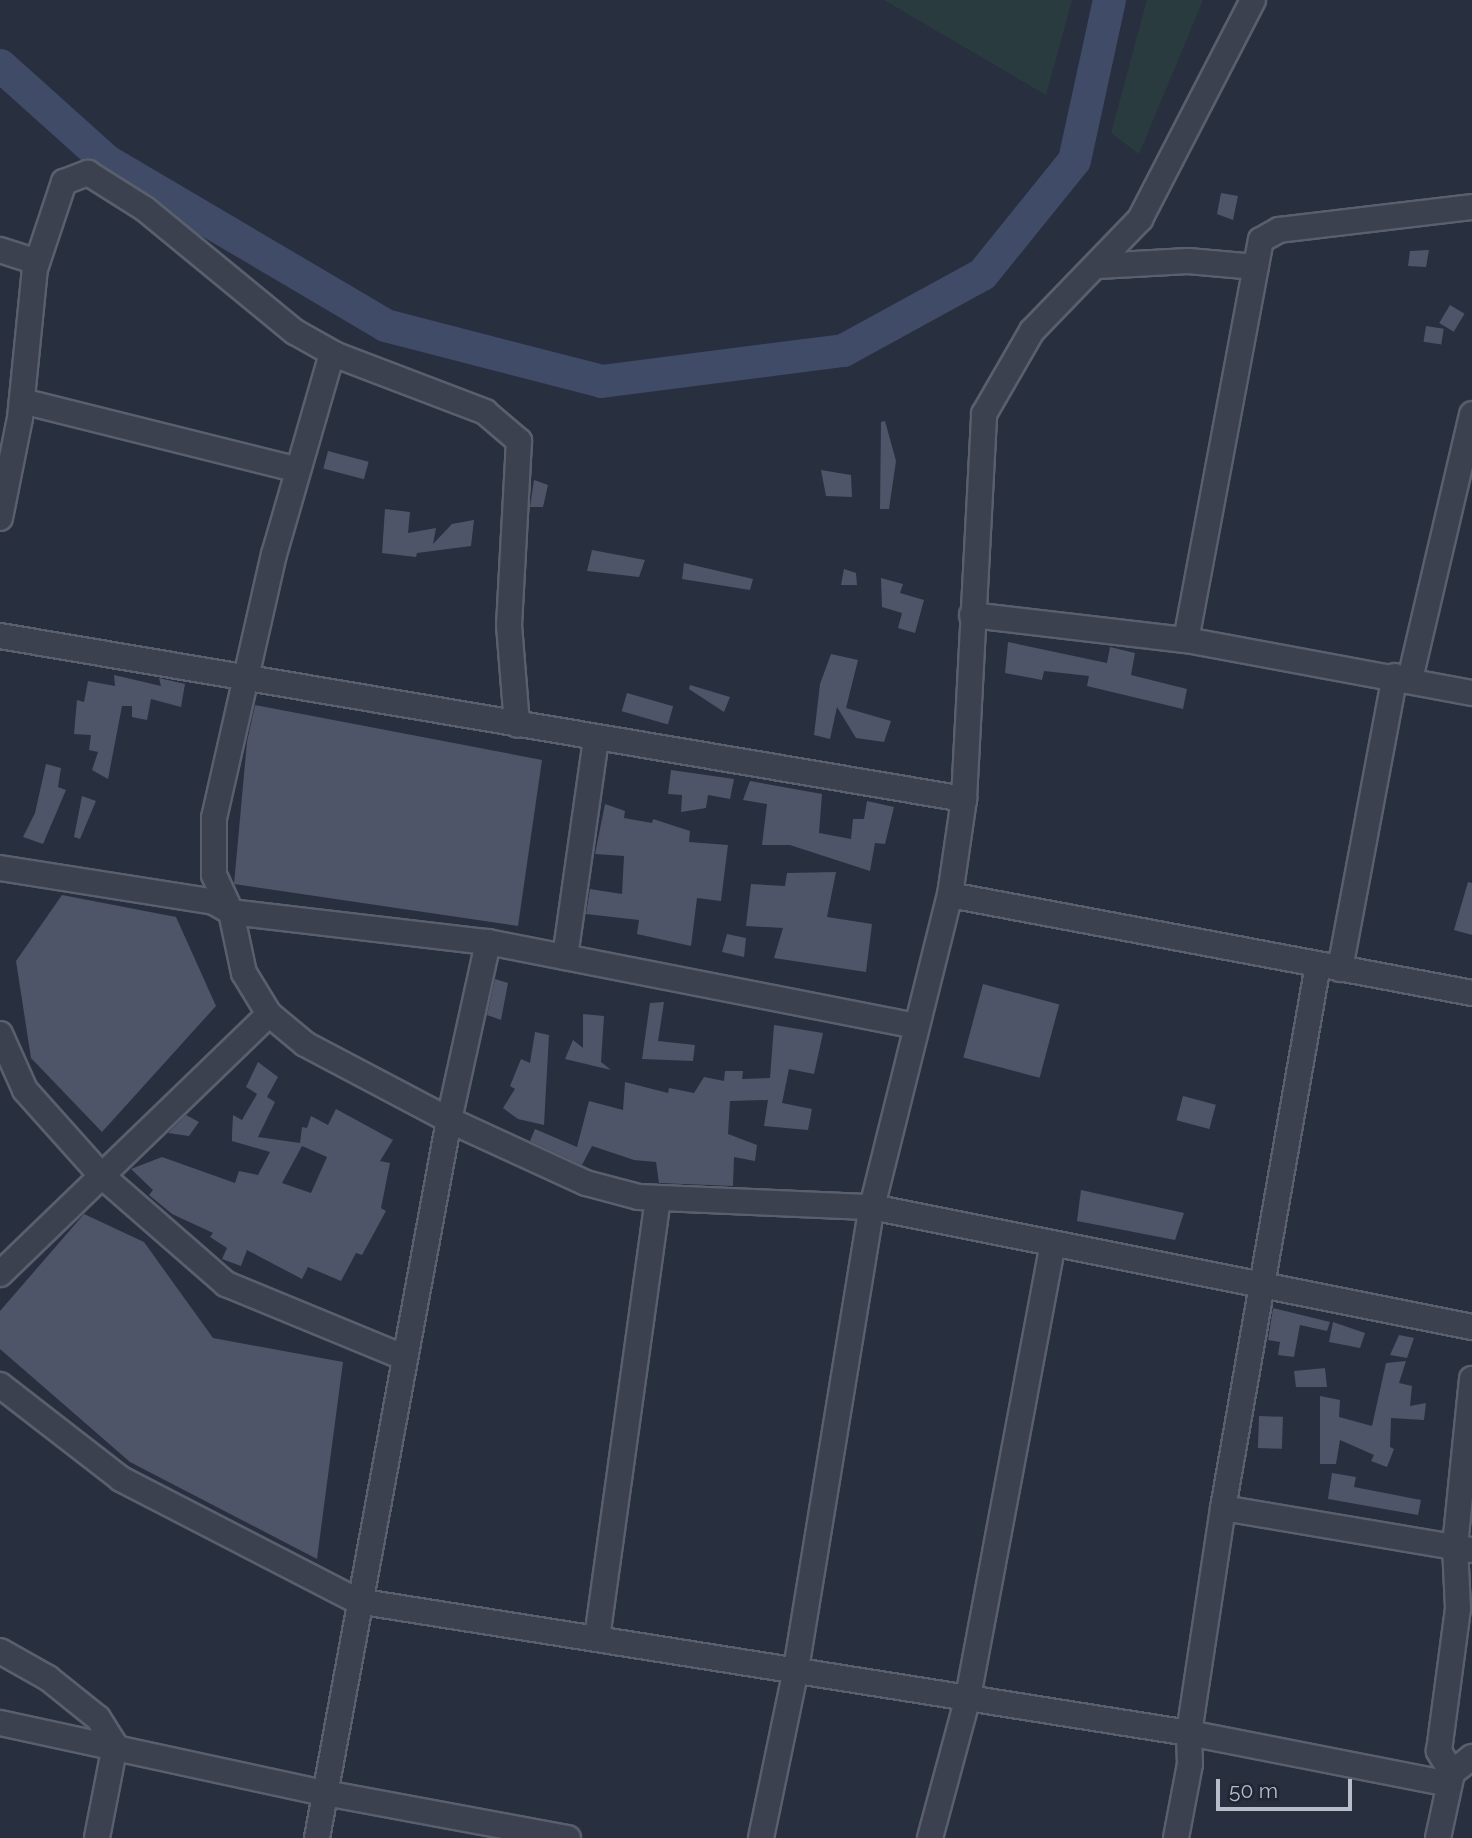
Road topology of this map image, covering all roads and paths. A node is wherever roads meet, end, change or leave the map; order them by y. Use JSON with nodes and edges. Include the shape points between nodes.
{"nodes":[{"id":1,"x":1253,"y":0,"type":"edge"},
{"id":2,"x":1472,"y":207,"type":"edge"},
{"id":3,"x":0,"y":250,"type":"edge"},
{"id":4,"x":37,"y":262,"type":"junction"},
{"id":5,"x":1098,"y":266,"type":"junction"},
{"id":6,"x":1256,"y":267,"type":"junction"},
{"id":7,"x":336,"y":355,"type":"junction"},
{"id":8,"x":14,"y":411,"type":"edge"},
{"id":9,"x":1472,"y":414,"type":"edge"},
{"id":10,"x":298,"y":470,"type":"junction"},
{"id":11,"x":1463,"y":478,"type":"edge"},
{"id":12,"x":0,"y":518,"type":"edge"},
{"id":13,"x":972,"y":615,"type":"junction"},
{"id":14,"x":0,"y":636,"type":"edge"},
{"id":15,"x":1186,"y":640,"type":"junction"},
{"id":16,"x":245,"y":676,"type":"junction"},
{"id":17,"x":1403,"y":677,"type":"junction"},
{"id":18,"x":1472,"y":692,"type":"edge"},
{"id":19,"x":517,"y":725,"type":"junction"},
{"id":20,"x":596,"y":738,"type":"junction"},
{"id":21,"x":964,"y":799,"type":"junction"},
{"id":22,"x":0,"y":868,"type":"edge"},
{"id":23,"x":950,"y":895,"type":"junction"},
{"id":24,"x":231,"y":912,"type":"junction"},
{"id":25,"x":488,"y":942,"type":"junction"},
{"id":26,"x":565,"y":957,"type":"junction"},
{"id":27,"x":1329,"y":967,"type":"junction"},
{"id":28,"x":1472,"y":993,"type":"edge"},
{"id":29,"x":269,"y":1014,"type":"junction"},
{"id":30,"x":916,"y":1026,"type":"junction"},
{"id":31,"x":0,"y":1034,"type":"edge"},
{"id":32,"x":449,"y":1120,"type":"junction"},
{"id":33,"x":101,"y":1175,"type":"junction"},
{"id":34,"x":658,"y":1198,"type":"junction"},
{"id":35,"x":872,"y":1207,"type":"junction"},
{"id":36,"x":1053,"y":1244,"type":"junction"},
{"id":37,"x":0,"y":1274,"type":"edge"},
{"id":38,"x":1260,"y":1286,"type":"junction"},
{"id":39,"x":1472,"y":1327,"type":"edge"},
{"id":40,"x":404,"y":1357,"type":"junction"},
{"id":41,"x":1472,"y":1379,"type":"edge"},
{"id":42,"x":0,"y":1385,"type":"edge"},
{"id":43,"x":1223,"y":1508,"type":"junction"},
{"id":44,"x":1464,"y":1548,"type":"edge"},
{"id":45,"x":357,"y":1601,"type":"junction"},
{"id":46,"x":597,"y":1638,"type":"junction"},
{"id":47,"x":0,"y":1651,"type":"edge"},
{"id":48,"x":796,"y":1669,"type":"junction"},
{"id":49,"x":968,"y":1697,"type":"junction"},
{"id":50,"x":0,"y":1723,"type":"edge"},
{"id":51,"x":1189,"y":1733,"type":"junction"},
{"id":52,"x":115,"y":1745,"type":"junction"},
{"id":53,"x":1472,"y":1757,"type":"edge"},
{"id":54,"x":1451,"y":1779,"type":"junction"},
{"id":55,"x":325,"y":1793,"type":"junction"},
{"id":56,"x":561,"y":1837,"type":"edge"},
{"id":57,"x":97,"y":1838,"type":"edge"},
{"id":58,"x":317,"y":1838,"type":"edge"},
{"id":59,"x":761,"y":1838,"type":"edge"},
{"id":60,"x":930,"y":1838,"type":"edge"},
{"id":61,"x":1176,"y":1838,"type":"edge"},
{"id":62,"x":1438,"y":1838,"type":"edge"}],
"edges":[{"from":1,"to":5,"type":"street","via":[[1140,219]]},
{"from":2,"to":6,"type":"street","via":[[1279,230],[1261,240]]},
{"from":3,"to":4,"type":"street"},
{"from":4,"to":7,"type":"street","via":[[64,182],[88,173],[145,209],[295,332]]},
{"from":4,"to":8,"type":"street"},
{"from":5,"to":6,"type":"street","via":[[1188,261]]},
{"from":5,"to":13,"type":"street","via":[[1032,331],[984,414]]},
{"from":6,"to":15,"type":"street"},
{"from":7,"to":10,"type":"street","via":[[329,364]]},
{"from":7,"to":19,"type":"street","via":[[485,412],[519,441],[509,625]]},
{"from":8,"to":10,"type":"street"},
{"from":8,"to":12,"type":"street"},
{"from":9,"to":11,"type":"street"},
{"from":10,"to":16,"type":"street"},
{"from":11,"to":17,"type":"street"},
{"from":13,"to":15,"type":"street"},
{"from":13,"to":21,"type":"street"},
{"from":14,"to":16,"type":"street"},
{"from":15,"to":17,"type":"street"},
{"from":16,"to":19,"type":"street"},
{"from":16,"to":24,"type":"street","via":[[214,818],[214,875]]},
{"from":17,"to":18,"type":"street"},
{"from":17,"to":27,"type":"street"},
{"from":19,"to":20,"type":"street"},
{"from":20,"to":21,"type":"street"},
{"from":20,"to":26,"type":"street"},
{"from":21,"to":23,"type":"street"},
{"from":22,"to":24,"type":"street","via":[[215,902]]},
{"from":23,"to":27,"type":"street"},
{"from":23,"to":30,"type":"street"},
{"from":24,"to":25,"type":"street"},
{"from":24,"to":29,"type":"street","via":[[244,973]]},
{"from":25,"to":26,"type":"street"},
{"from":25,"to":32,"type":"street"},
{"from":26,"to":30,"type":"street"},
{"from":27,"to":28,"type":"street"},
{"from":27,"to":38,"type":"street"},
{"from":29,"to":32,"type":"street","via":[[305,1044]]},
{"from":29,"to":33,"type":"street"},
{"from":30,"to":35,"type":"street"},
{"from":31,"to":33,"type":"street","via":[[25,1090]]},
{"from":32,"to":34,"type":"street","via":[[586,1183]]},
{"from":32,"to":40,"type":"street"},
{"from":33,"to":37,"type":"street"},
{"from":33,"to":40,"type":"street","via":[[226,1284]]},
{"from":34,"to":35,"type":"street"},
{"from":34,"to":46,"type":"street"},
{"from":35,"to":36,"type":"street"},
{"from":35,"to":48,"type":"street"},
{"from":36,"to":38,"type":"street"},
{"from":36,"to":49,"type":"street"},
{"from":38,"to":39,"type":"street"},
{"from":38,"to":43,"type":"street"},
{"from":40,"to":45,"type":"street"},
{"from":41,"to":44,"type":"street"},
{"from":42,"to":45,"type":"street","via":[[121,1479]]},
{"from":43,"to":44,"type":"street"},
{"from":43,"to":51,"type":"street"},
{"from":44,"to":54,"type":"street","via":[[1439,1751]]},
{"from":45,"to":46,"type":"street"},
{"from":45,"to":55,"type":"street"},
{"from":46,"to":48,"type":"street"},
{"from":47,"to":52,"type":"street","via":[[48,1678],[98,1718]]},
{"from":48,"to":49,"type":"street"},
{"from":48,"to":59,"type":"street"},
{"from":49,"to":51,"type":"street"},
{"from":49,"to":60,"type":"street"},
{"from":50,"to":52,"type":"street"},
{"from":51,"to":54,"type":"street"},
{"from":51,"to":61,"type":"street","via":[[1190,1764]]},
{"from":52,"to":55,"type":"street"},
{"from":52,"to":57,"type":"street"},
{"from":53,"to":54,"type":"street"},
{"from":54,"to":62,"type":"street"},
{"from":55,"to":56,"type":"street"},
{"from":55,"to":58,"type":"street"}]}
